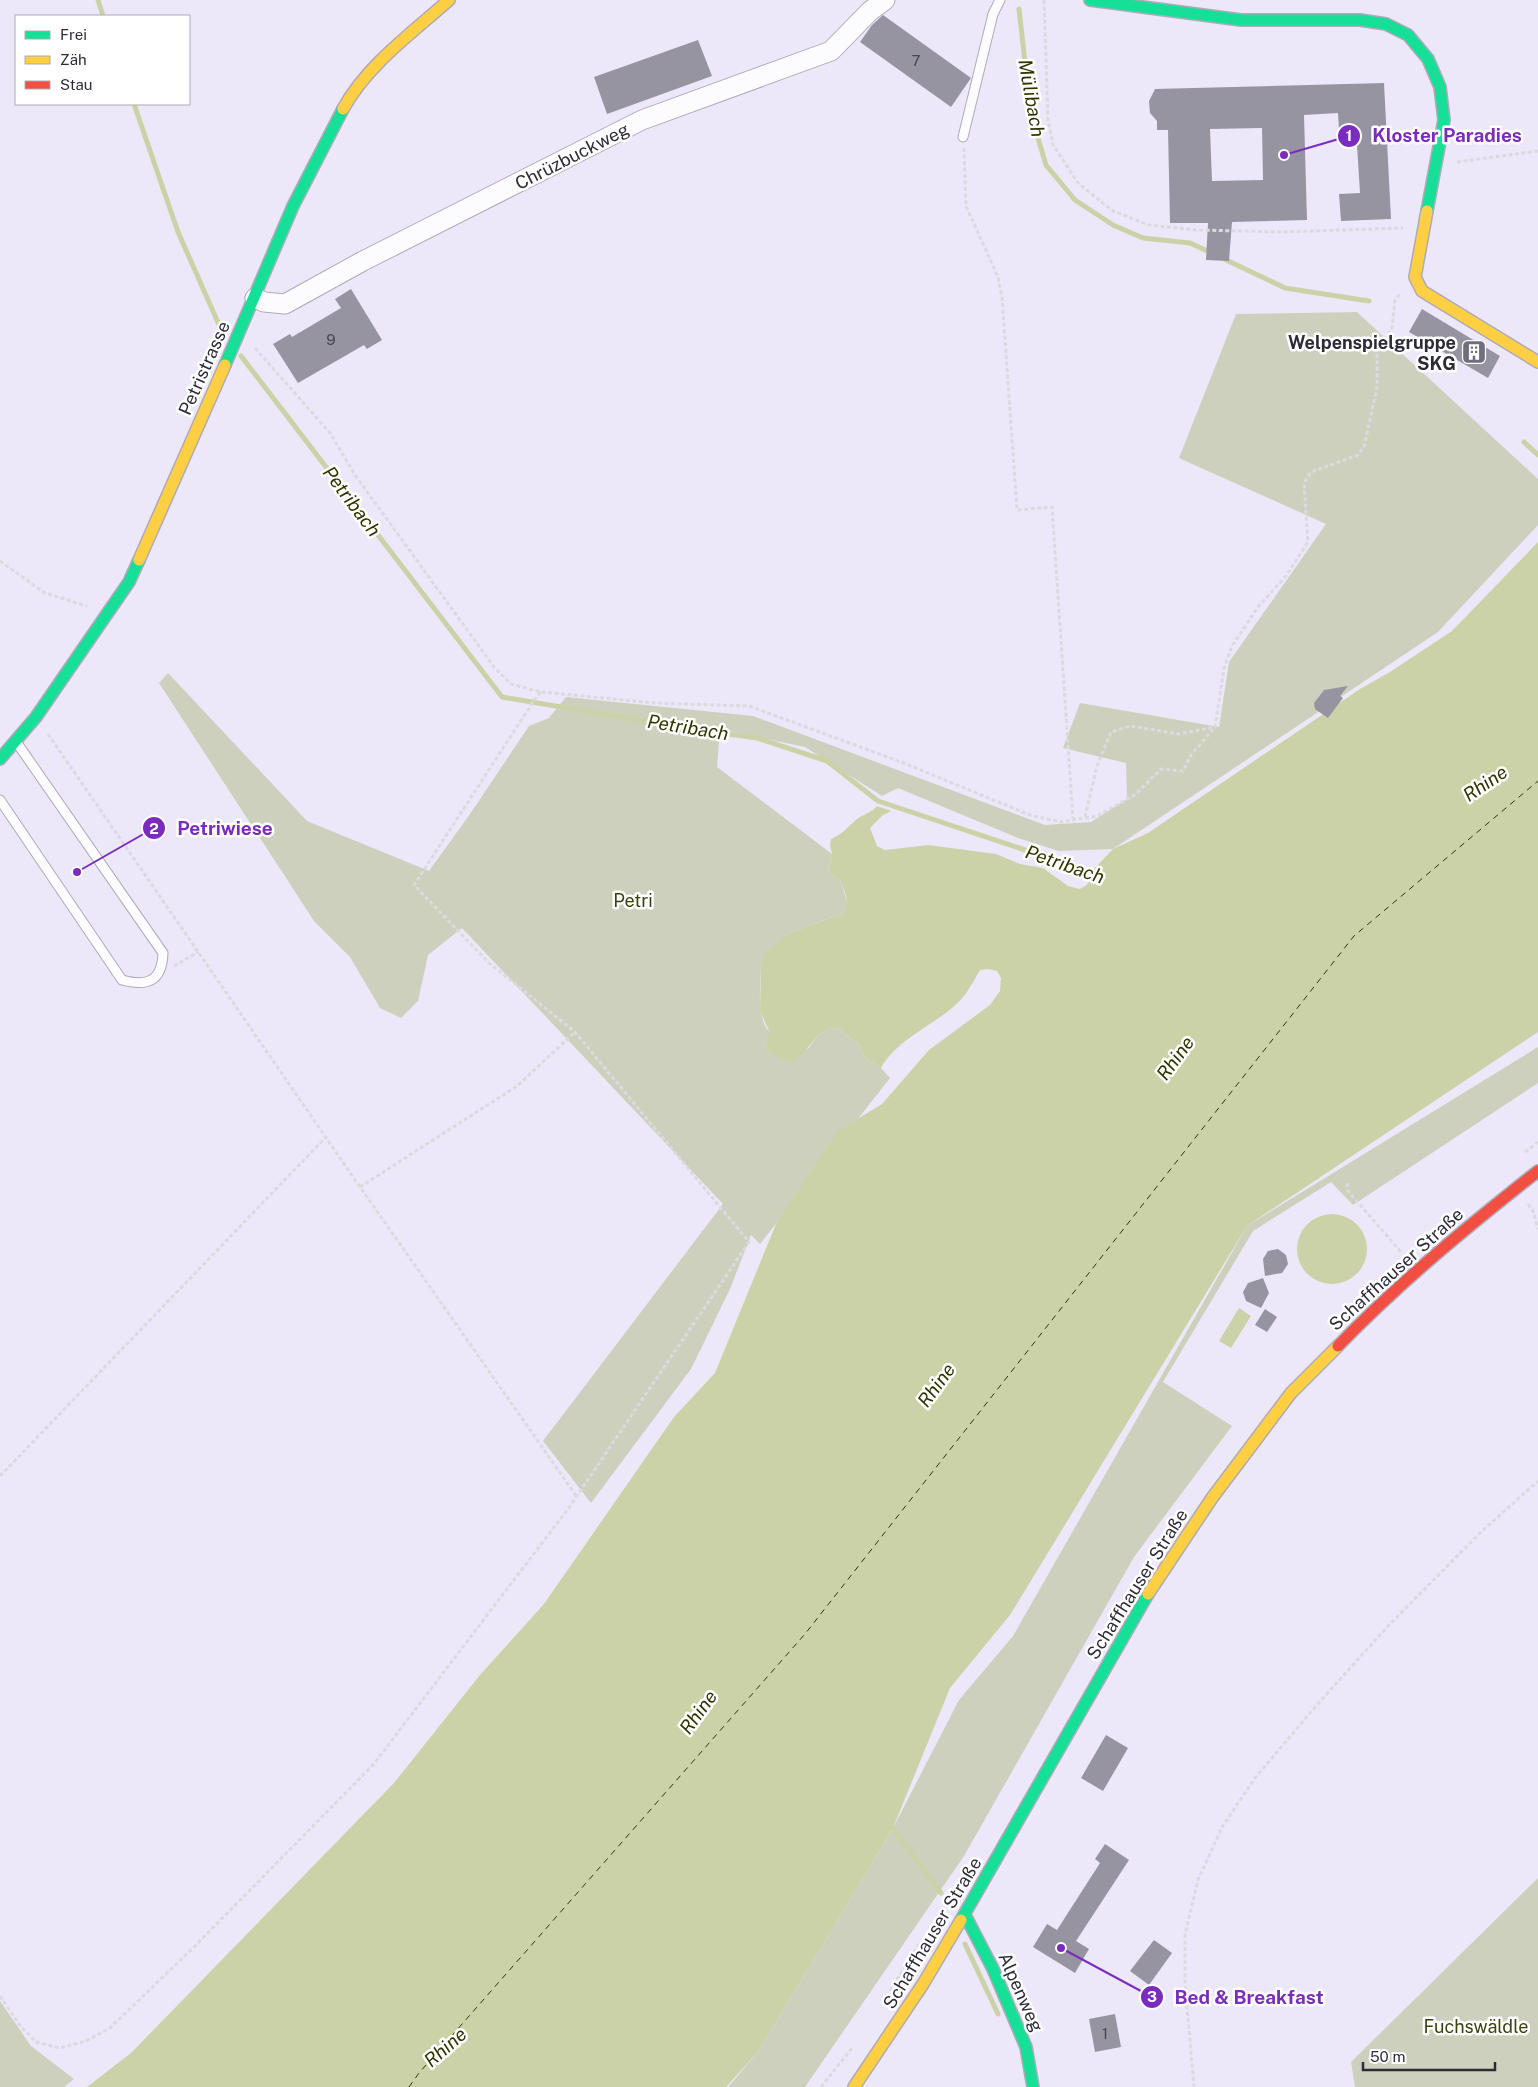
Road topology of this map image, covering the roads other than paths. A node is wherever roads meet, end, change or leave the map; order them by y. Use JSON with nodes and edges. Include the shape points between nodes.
{"nodes":[{"id":1,"x":449,"y":0,"type":"edge"},
{"id":2,"x":885,"y":0,"type":"edge"},
{"id":3,"x":1000,"y":0,"type":"edge"},
{"id":4,"x":1090,"y":0,"type":"edge"},
{"id":5,"x":964,"y":137,"type":"road end"},
{"id":6,"x":255,"y":298,"type":"junction"},
{"id":7,"x":1538,"y":362,"type":"edge"},
{"id":8,"x":16,"y":742,"type":"junction"},
{"id":9,"x":0,"y":759,"type":"edge"},
{"id":10,"x":0,"y":800,"type":"edge"},
{"id":11,"x":1538,"y":1171,"type":"edge"},
{"id":12,"x":965,"y":1915,"type":"junction"},
{"id":13,"x":854,"y":2087,"type":"edge"},
{"id":14,"x":1034,"y":2087,"type":"edge"}],
"edges":[{"from":1,"to":6,"type":"street","name":"Petristrasse","via":[[354,89],[293,206]]},
{"from":2,"to":6,"type":"street","name":"Chrüzbuckweg","via":[[831,51],[642,120],[285,304]]},
{"from":3,"to":5,"type":"lane","via":[[993,14]]},
{"from":4,"to":7,"type":"street","via":[[1241,20],[1360,20],[1386,24],[1408,35],[1428,59],[1440,87],[1444,120],[1416,277],[1422,291]]},
{"from":6,"to":8,"type":"street","name":"Petristrasse","via":[[129,582]]},
{"from":8,"to":9,"type":"street","name":"Petristrasse"},
{"from":8,"to":10,"type":"lane","via":[[163,953],[162,968],[154,978],[137,984],[122,980]]},
{"from":11,"to":12,"type":"street","name":"Schaffhauser Straße","via":[[1408,1277],[1291,1393],[1212,1498],[1140,1606]]},
{"from":12,"to":13,"type":"street","name":"Schaffhauser Straße"},
{"from":12,"to":14,"type":"street","name":"Alpenweg","via":[[993,1969],[1023,2040]]}]}
